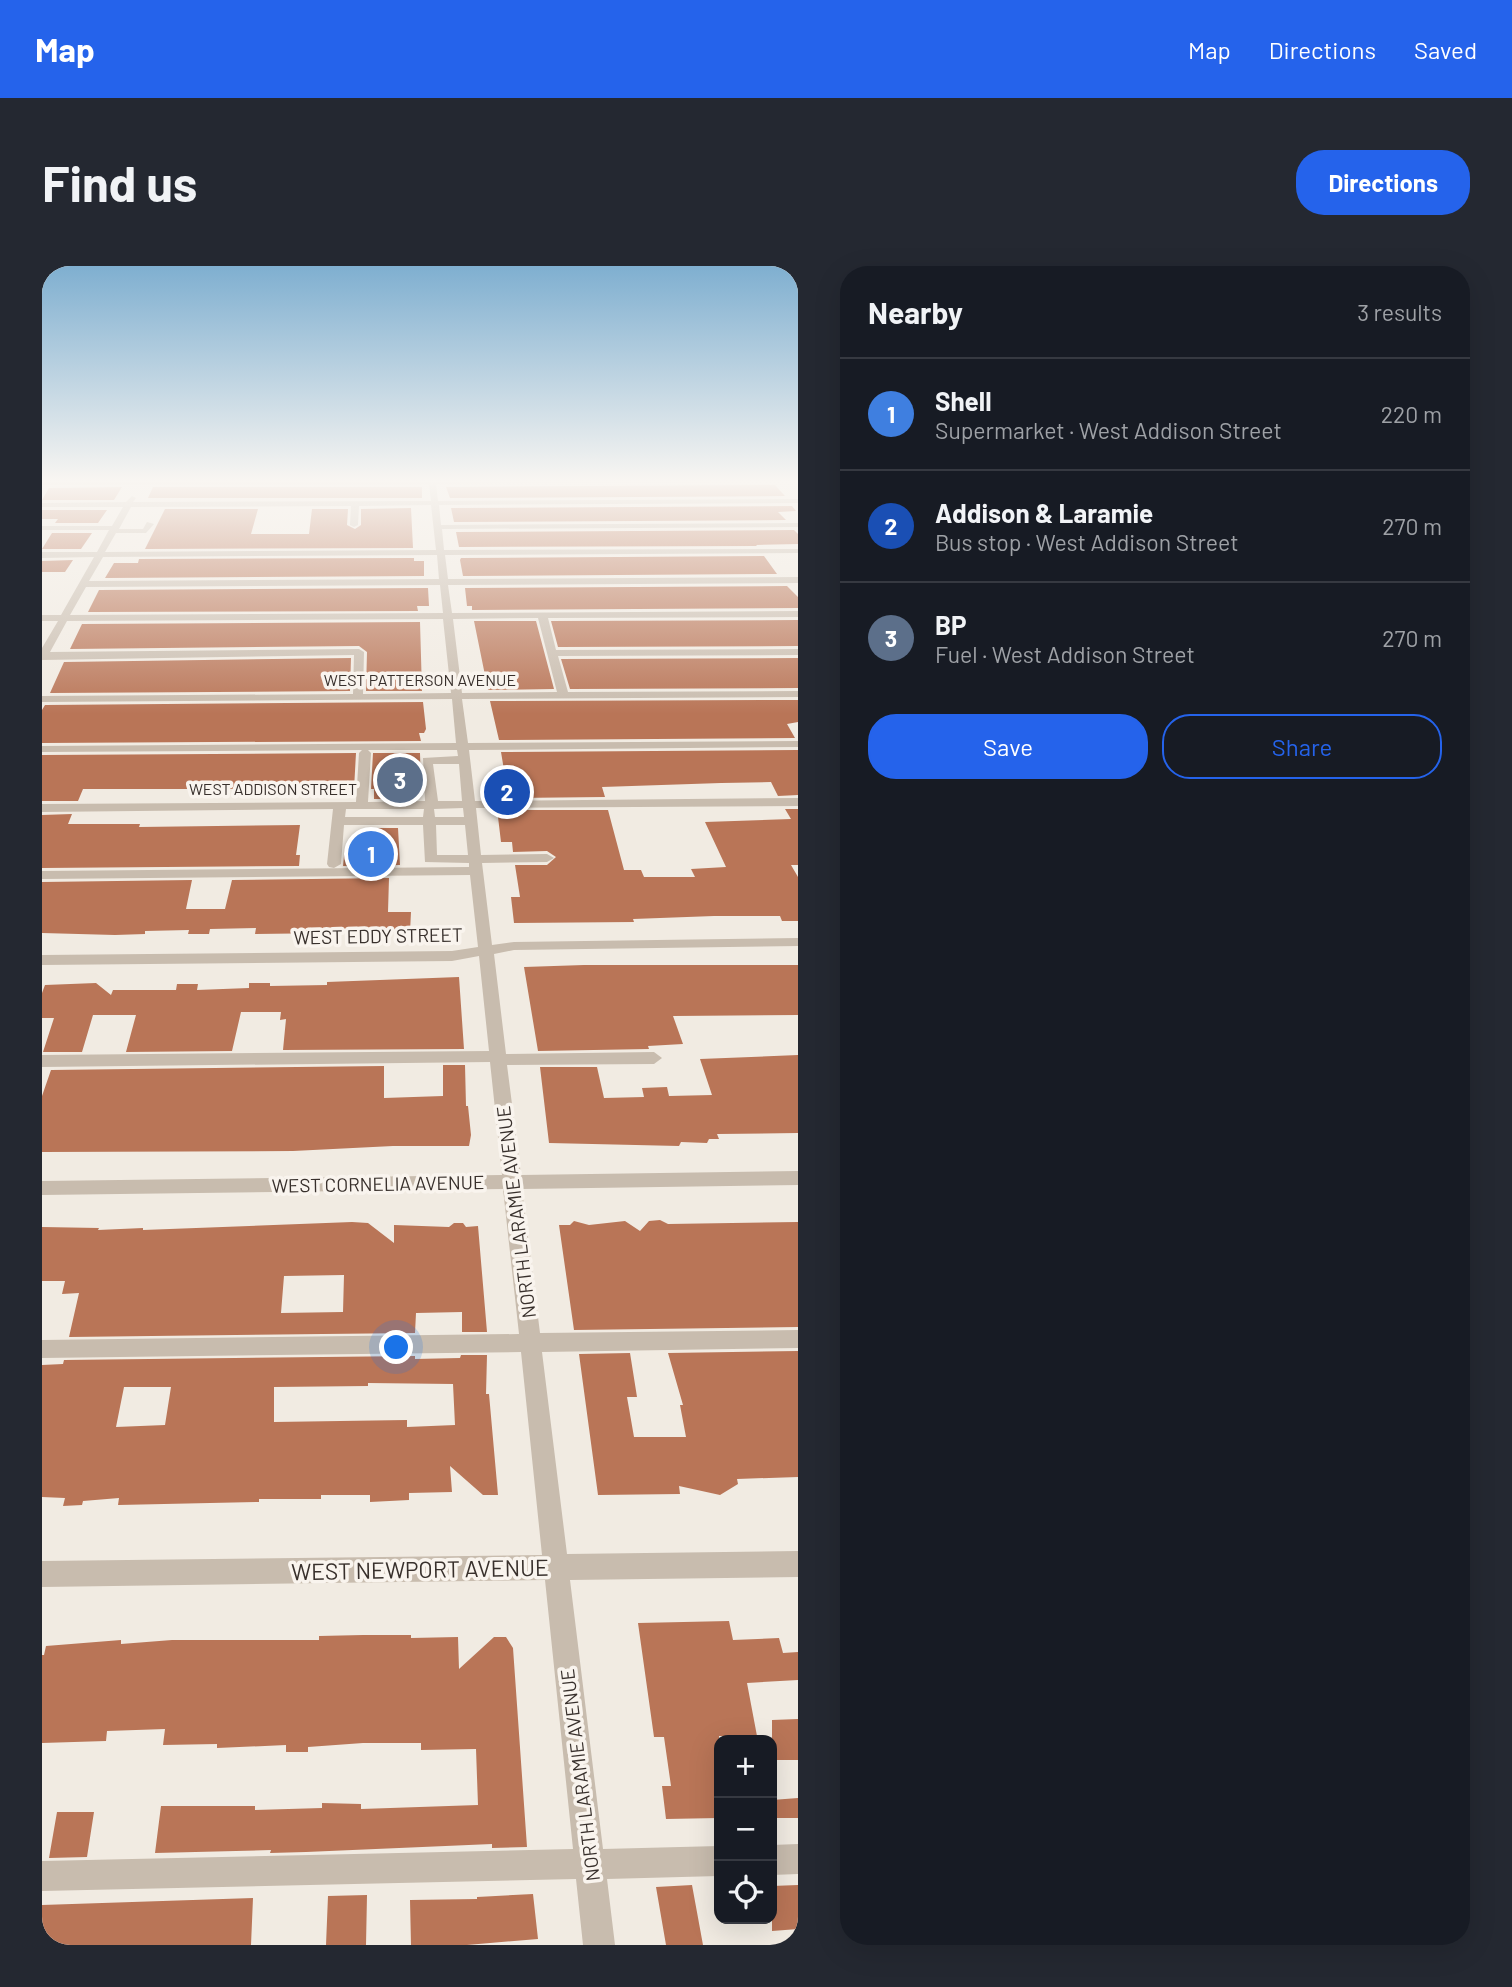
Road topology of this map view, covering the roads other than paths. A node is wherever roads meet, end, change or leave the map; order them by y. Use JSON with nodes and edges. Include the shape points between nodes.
{"nodes":[{"id":1,"x":99,"y":557,"type":"edge"},
{"id":2,"x":441,"y":557,"type":"edge"},
{"id":3,"x":782,"y":557,"type":"edge"},
{"id":4,"x":794,"y":573,"type":"edge"},
{"id":5,"x":444,"y":582,"type":"junction"},
{"id":6,"x":83,"y":584,"type":"junction"},
{"id":7,"x":798,"y":614,"type":"edge"},
{"id":8,"x":542,"y":615,"type":"junction"},
{"id":9,"x":448,"y":616,"type":"junction"},
{"id":10,"x":42,"y":618,"type":"edge"},
{"id":11,"x":64,"y":618,"type":"junction"},
{"id":12,"x":798,"y":652,"type":"edge"},
{"id":13,"x":552,"y":653,"type":"junction"},
{"id":14,"x":42,"y":656,"type":"edge"},
{"id":15,"x":798,"y":694,"type":"edge"},
{"id":16,"x":563,"y":695,"type":"junction"},
{"id":17,"x":358,"y":696,"type":"junction"},
{"id":18,"x":457,"y":696,"type":"junction"},
{"id":19,"x":42,"y":699,"type":"edge"},
{"id":20,"x":798,"y":744,"type":"edge"},
{"id":21,"x":42,"y":749,"type":"edge"},
{"id":22,"x":365,"y":753,"type":"dead end"},
{"id":23,"x":464,"y":753,"type":"junction"},
{"id":24,"x":798,"y":802,"type":"edge"},
{"id":25,"x":340,"y":806,"type":"junction"},
{"id":26,"x":362,"y":806,"type":"junction"},
{"id":27,"x":431,"y":806,"type":"junction"},
{"id":28,"x":42,"y":808,"type":"edge"},
{"id":29,"x":470,"y":813,"type":"junction"},
{"id":30,"x":338,"y":821,"type":"junction"},
{"id":31,"x":429,"y":821,"type":"junction"},
{"id":32,"x":547,"y":858,"type":"dead end"},
{"id":33,"x":334,"y":864,"type":"dead end"},
{"id":34,"x":476,"y":865,"type":"junction"},
{"id":35,"x":42,"y":875,"type":"edge"},
{"id":36,"x":798,"y":942,"type":"edge"},
{"id":37,"x":486,"y":950,"type":"junction"},
{"id":38,"x":42,"y":960,"type":"edge"},
{"id":39,"x":498,"y":1058,"type":"junction"},
{"id":40,"x":654,"y":1058,"type":"dead end"},
{"id":41,"x":42,"y":1061,"type":"edge"},
{"id":42,"x":798,"y":1178,"type":"edge"},
{"id":43,"x":512,"y":1182,"type":"junction"},
{"id":44,"x":42,"y":1188,"type":"edge"},
{"id":45,"x":798,"y":1339,"type":"edge"},
{"id":46,"x":531,"y":1342,"type":"junction"},
{"id":47,"x":42,"y":1349,"type":"edge"},
{"id":48,"x":798,"y":1563,"type":"edge"},
{"id":49,"x":556,"y":1569,"type":"junction"},
{"id":50,"x":42,"y":1574,"type":"edge"},
{"id":51,"x":798,"y":1859,"type":"edge"},
{"id":52,"x":777,"y":1860,"type":"edge"},
{"id":53,"x":714,"y":1861,"type":"edge"},
{"id":54,"x":590,"y":1863,"type":"junction"},
{"id":55,"x":42,"y":1876,"type":"edge"},
{"id":56,"x":599,"y":1945,"type":"edge"}],
"edges":[{"from":1,"to":6,"type":"street"},
{"from":2,"to":5,"type":"street","name":"NORTH LARAMIE AVENUE"},
{"from":3,"to":4,"type":"street"},
{"from":4,"to":5,"type":"street"},
{"from":5,"to":6,"type":"street"},
{"from":5,"to":9,"type":"street","name":"NORTH LARAMIE AVENUE"},
{"from":6,"to":11,"type":"street"},
{"from":7,"to":8,"type":"street"},
{"from":8,"to":9,"type":"street"},
{"from":8,"to":13,"type":"street"},
{"from":9,"to":11,"type":"street"},
{"from":9,"to":18,"type":"street","name":"NORTH LARAMIE AVENUE"},
{"from":10,"to":11,"type":"street"},
{"from":11,"to":14,"type":"street"},
{"from":12,"to":13,"type":"street"},
{"from":13,"to":16,"type":"street"},
{"from":14,"to":17,"type":"street","via":[[359,652]]},
{"from":15,"to":16,"type":"street","name":"WEST PATTERSON AVENUE"},
{"from":16,"to":18,"type":"street","name":"WEST PATTERSON AVENUE"},
{"from":17,"to":18,"type":"street","name":"WEST PATTERSON AVENUE"},
{"from":17,"to":19,"type":"street","name":"WEST PATTERSON AVENUE"},
{"from":18,"to":23,"type":"street","name":"NORTH LARAMIE AVENUE"},
{"from":20,"to":23,"type":"street"},
{"from":21,"to":23,"type":"street"},
{"from":22,"to":26,"type":"street"},
{"from":23,"to":27,"type":"street","via":[[427,760]]},
{"from":23,"to":29,"type":"street","name":"NORTH LARAMIE AVENUE"},
{"from":24,"to":29,"type":"street","name":"WEST ADDISON STREET"},
{"from":25,"to":26,"type":"street","name":"WEST ADDISON STREET"},
{"from":25,"to":28,"type":"street","name":"WEST ADDISON STREET"},
{"from":25,"to":30,"type":"street"},
{"from":26,"to":27,"type":"street","name":"WEST ADDISON STREET"},
{"from":27,"to":29,"type":"street","name":"WEST ADDISON STREET"},
{"from":27,"to":31,"type":"street"},
{"from":29,"to":31,"type":"street"},
{"from":29,"to":34,"type":"street","name":"NORTH LARAMIE AVENUE"},
{"from":30,"to":31,"type":"street"},
{"from":30,"to":33,"type":"street"},
{"from":31,"to":34,"type":"street","via":[[430,859]]},
{"from":32,"to":34,"type":"street"},
{"from":34,"to":35,"type":"street"},
{"from":34,"to":37,"type":"street","name":"NORTH LARAMIE AVENUE"},
{"from":36,"to":37,"type":"street","name":"WEST EDDY STREET"},
{"from":37,"to":38,"type":"street","name":"WEST EDDY STREET","via":[[452,956]]},
{"from":37,"to":39,"type":"street","name":"NORTH LARAMIE AVENUE"},
{"from":39,"to":40,"type":"street"},
{"from":39,"to":41,"type":"street"},
{"from":39,"to":43,"type":"street","name":"NORTH LARAMIE AVENUE"},
{"from":42,"to":43,"type":"street","name":"WEST CORNELIA AVENUE"},
{"from":43,"to":44,"type":"street","name":"WEST CORNELIA AVENUE"},
{"from":43,"to":46,"type":"street","name":"NORTH LARAMIE AVENUE"},
{"from":45,"to":46,"type":"street"},
{"from":46,"to":47,"type":"street"},
{"from":46,"to":49,"type":"street","name":"NORTH LARAMIE AVENUE"},
{"from":48,"to":49,"type":"street","name":"WEST NEWPORT AVENUE"},
{"from":49,"to":50,"type":"street","name":"WEST NEWPORT AVENUE"},
{"from":49,"to":54,"type":"street","name":"NORTH LARAMIE AVENUE"},
{"from":51,"to":52,"type":"street"},
{"from":53,"to":54,"type":"street"},
{"from":54,"to":55,"type":"street"},
{"from":54,"to":56,"type":"street","name":"NORTH LARAMIE AVENUE"}]}
